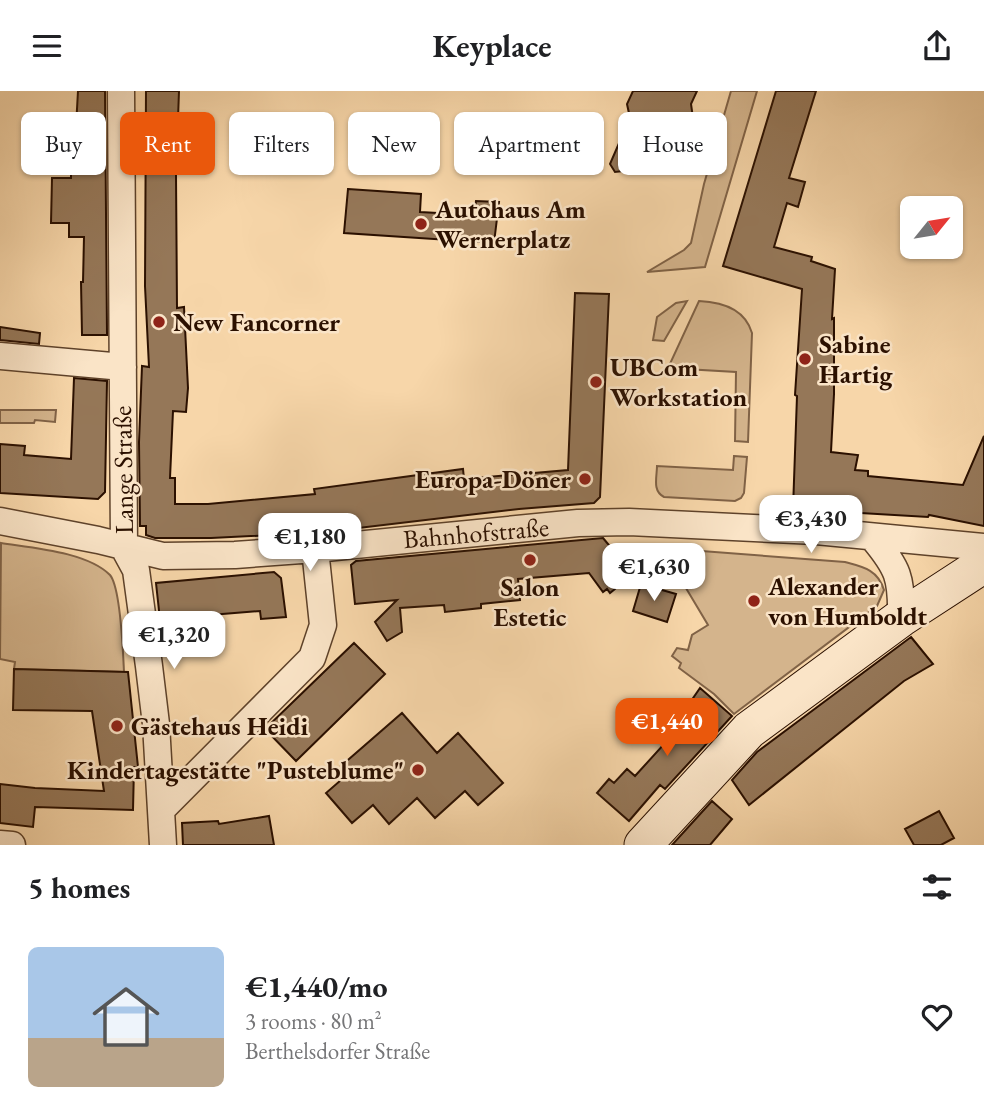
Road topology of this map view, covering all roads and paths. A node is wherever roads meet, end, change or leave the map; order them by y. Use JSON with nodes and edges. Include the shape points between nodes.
{"nodes":[{"id":1,"x":121,"y":91,"type":"edge"},
{"id":2,"x":0,"y":356,"type":"edge"},
{"id":3,"x":122,"y":367,"type":"junction"},
{"id":4,"x":0,"y":521,"type":"edge"},
{"id":5,"x":873,"y":538,"type":"junction"},
{"id":6,"x":984,"y":547,"type":"edge"},
{"id":7,"x":124,"y":548,"type":"junction"},
{"id":8,"x":315,"y":549,"type":"junction"},
{"id":9,"x":984,"y":564,"type":"edge"},
{"id":10,"x":901,"y":618,"type":"junction"},
{"id":11,"x":160,"y":810,"type":"junction"},
{"id":12,"x":0,"y":843,"type":"edge"},
{"id":13,"x":12,"y":845,"type":"edge"},
{"id":14,"x":163,"y":845,"type":"edge"},
{"id":15,"x":643,"y":845,"type":"edge"}],
"edges":[{"from":1,"to":3,"type":"street","name":"Lange Straße"},
{"from":2,"to":3,"type":"street"},
{"from":3,"to":7,"type":"street","name":"Lange Straße"},
{"from":4,"to":7,"type":"street","name":"Bahnhofstraße"},
{"from":5,"to":6,"type":"street","name":"Bahnhofstraße"},
{"from":5,"to":8,"type":"street","name":"Bahnhofstraße","via":[[816,531],[578,523]]},
{"from":5,"to":10,"type":"street","via":[[896,569],[902,589]]},
{"from":7,"to":8,"type":"street","name":"Bahnhofstraße","via":[[163,556]]},
{"from":7,"to":11,"type":"street","name":"Lange Straße","via":[[136,570],[142,611],[156,724]]},
{"from":8,"to":11,"type":"street","via":[[323,625],[312,658]]},
{"from":9,"to":10,"type":"street"},
{"from":10,"to":15,"type":"street","via":[[749,730]]},
{"from":11,"to":14,"type":"street","name":"Lange Straße"},
{"from":12,"to":13,"type":"street"}]}
